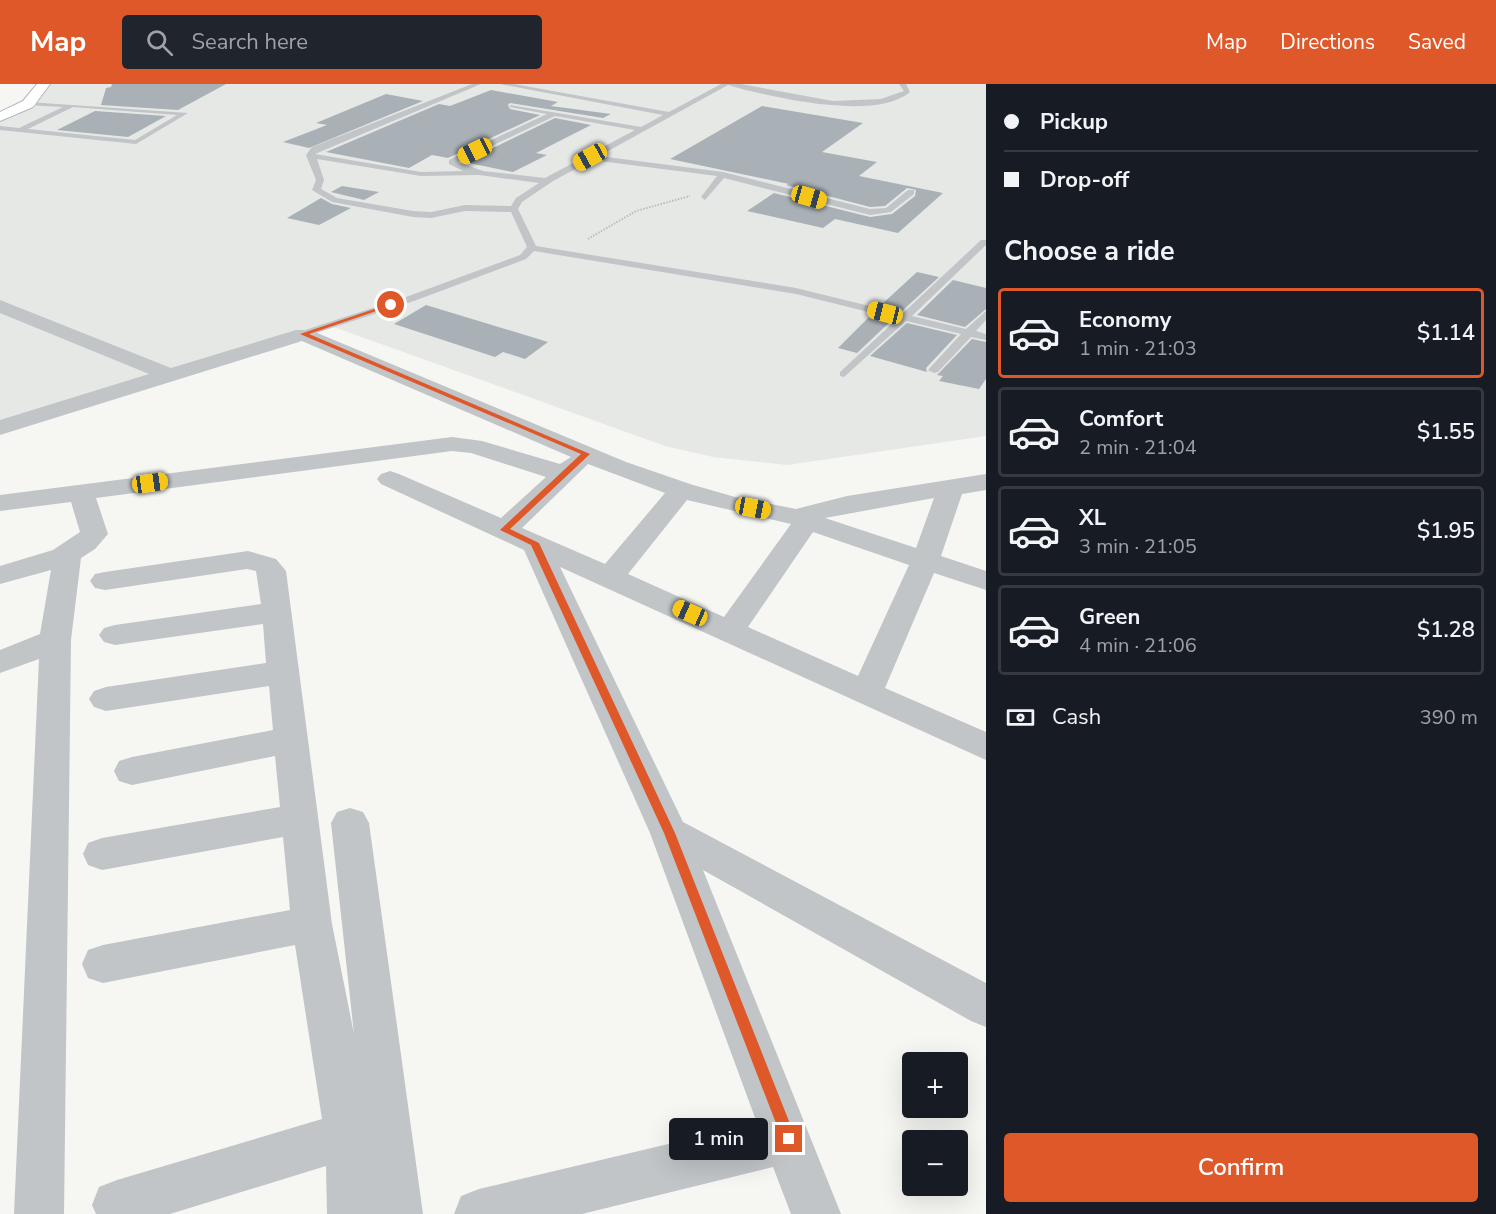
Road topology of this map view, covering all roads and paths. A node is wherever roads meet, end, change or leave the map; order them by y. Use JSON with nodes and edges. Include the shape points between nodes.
{"nodes":[{"id":1,"x":44,"y":84,"type":"edge"},
{"id":2,"x":478,"y":84,"type":"edge"},
{"id":3,"x":503,"y":84,"type":"edge"},
{"id":4,"x":527,"y":84,"type":"edge"},
{"id":5,"x":726,"y":84,"type":"edge"},
{"id":6,"x":731,"y":84,"type":"edge"},
{"id":7,"x":902,"y":84,"type":"edge"},
{"id":8,"x":20,"y":91,"type":"dead end"},
{"id":9,"x":28,"y":104,"type":"junction"},
{"id":10,"x":72,"y":105,"type":"junction"},
{"id":11,"x":99,"y":106,"type":"junction"},
{"id":12,"x":512,"y":106,"type":"dead end"},
{"id":13,"x":0,"y":107,"type":"edge"},
{"id":14,"x":672,"y":112,"type":"junction"},
{"id":15,"x":84,"y":113,"type":"dead end"},
{"id":16,"x":614,"y":113,"type":"dead end"},
{"id":17,"x":553,"y":114,"type":"junction"},
{"id":18,"x":0,"y":117,"type":"edge"},
{"id":19,"x":59,"y":126,"type":"dead end"},
{"id":20,"x":621,"y":126,"type":"junction"},
{"id":21,"x":0,"y":128,"type":"edge"},
{"id":22,"x":642,"y":129,"type":"junction"},
{"id":23,"x":20,"y":130,"type":"junction"},
{"id":24,"x":44,"y":133,"type":"junction"},
{"id":25,"x":313,"y":157,"type":"junction"},
{"id":26,"x":590,"y":157,"type":"junction"},
{"id":27,"x":480,"y":173,"type":"junction"},
{"id":28,"x":723,"y":174,"type":"junction"},
{"id":29,"x":547,"y":181,"type":"junction"},
{"id":30,"x":910,"y":192,"type":"dead end"},
{"id":31,"x":707,"y":195,"type":"joint"},
{"id":32,"x":514,"y":209,"type":"junction"},
{"id":33,"x":984,"y":242,"type":"dead end"},
{"id":34,"x":532,"y":248,"type":"junction"},
{"id":35,"x":566,"y":254,"type":"junction"},
{"id":36,"x":0,"y":306,"type":"edge"},
{"id":37,"x":986,"y":314,"type":"edge"},
{"id":38,"x":906,"y":318,"type":"junction"},
{"id":39,"x":969,"y":333,"type":"junction"},
{"id":40,"x":303,"y":334,"type":"junction"},
{"id":41,"x":986,"y":337,"type":"edge"},
{"id":42,"x":934,"y":370,"type":"dead end"},
{"id":43,"x":844,"y":374,"type":"dead end"},
{"id":44,"x":170,"y":375,"type":"junction"},
{"id":45,"x":0,"y":428,"type":"edge"},
{"id":46,"x":587,"y":454,"type":"junction"},
{"id":47,"x":565,"y":474,"type":"junction"},
{"id":48,"x":390,"y":479,"type":"dead end"},
{"id":49,"x":986,"y":482,"type":"edge"},
{"id":50,"x":951,"y":488,"type":"junction"},
{"id":51,"x":681,"y":490,"type":"junction"},
{"id":52,"x":81,"y":493,"type":"junction"},
{"id":53,"x":0,"y":503,"type":"edge"},
{"id":54,"x":801,"y":519,"type":"junction"},
{"id":55,"x":519,"y":536,"type":"junction"},
{"id":56,"x":67,"y":556,"type":"junction"},
{"id":57,"x":925,"y":561,"type":"junction"},
{"id":58,"x":0,"y":575,"type":"edge"},
{"id":59,"x":610,"y":577,"type":"junction"},
{"id":60,"x":105,"y":581,"type":"dead end"},
{"id":61,"x":986,"y":581,"type":"edge"},
{"id":62,"x":275,"y":612,"type":"junction"},
{"id":63,"x":730,"y":632,"type":"junction"},
{"id":64,"x":115,"y":635,"type":"dead end"},
{"id":65,"x":55,"y":640,"type":"junction"},
{"id":66,"x":0,"y":662,"type":"edge"},
{"id":67,"x":283,"y":672,"type":"junction"},
{"id":68,"x":866,"y":693,"type":"junction"},
{"id":69,"x":106,"y":699,"type":"dead end"},
{"id":70,"x":291,"y":740,"type":"junction"},
{"id":71,"x":986,"y":747,"type":"edge"},
{"id":72,"x":132,"y":771,"type":"dead end"},
{"id":73,"x":300,"y":819,"type":"junction"},
{"id":74,"x":350,"y":823,"type":"dead end"},
{"id":75,"x":669,"y":833,"type":"junction"},
{"id":76,"x":102,"y":854,"type":"dead end"},
{"id":77,"x":312,"y":924,"type":"junction"},
{"id":78,"x":102,"y":964,"type":"dead end"},
{"id":79,"x":986,"y":1006,"type":"edge"},
{"id":80,"x":349,"y":1135,"type":"junction"},
{"id":81,"x":789,"y":1139,"type":"junction"},
{"id":82,"x":117,"y":1205,"type":"dead end"},
{"id":83,"x":39,"y":1214,"type":"edge"},
{"id":84,"x":352,"y":1214,"type":"edge"},
{"id":85,"x":398,"y":1214,"type":"edge"},
{"id":86,"x":479,"y":1214,"type":"edge"},
{"id":87,"x":816,"y":1214,"type":"edge"}],
"edges":[{"from":1,"to":9,"type":"main road"},
{"from":2,"to":25,"type":"lane","via":[[315,149],[310,155]]},
{"from":3,"to":14,"type":"lane"},
{"from":4,"to":14,"type":"lane"},
{"from":5,"to":14,"type":"lane"},
{"from":6,"to":7,"type":"lane","via":[[831,105],[894,98],[907,92]]},
{"from":8,"to":13,"type":"main road"},
{"from":9,"to":10,"type":"lane"},
{"from":9,"to":18,"type":"main road"},
{"from":10,"to":11,"type":"lane"},
{"from":10,"to":23,"type":"lane"},
{"from":11,"to":15,"type":"lane"},
{"from":11,"to":24,"type":"lane","via":[[185,113],[136,142]]},
{"from":12,"to":17,"type":"lane"},
{"from":14,"to":22,"type":"lane"},
{"from":16,"to":20,"type":"lane","via":[[634,116]]},
{"from":17,"to":20,"type":"lane"},
{"from":17,"to":27,"type":"lane","via":[[452,162]]},
{"from":19,"to":24,"type":"lane"},
{"from":20,"to":22,"type":"lane"},
{"from":21,"to":23,"type":"lane"},
{"from":22,"to":26,"type":"lane"},
{"from":23,"to":24,"type":"lane"},
{"from":25,"to":27,"type":"lane","via":[[421,174]]},
{"from":25,"to":32,"type":"lane","via":[[320,180],[316,190],[335,200],[423,215],[465,208]]},
{"from":26,"to":28,"type":"lane"},
{"from":26,"to":29,"type":"lane"},
{"from":27,"to":29,"type":"lane"},
{"from":28,"to":30,"type":"lane","via":[[870,212],[888,210]]},
{"from":28,"to":31,"type":"lane"},
{"from":29,"to":32,"type":"lane","via":[[519,200]]},
{"from":31,"to":35,"type":"path","via":[[644,207],[618,218]]},
{"from":32,"to":34,"type":"lane"},
{"from":33,"to":38,"type":"lane"},
{"from":34,"to":35,"type":"lane"},
{"from":34,"to":40,"type":"lane","via":[[504,266]]},
{"from":35,"to":38,"type":"lane","via":[[796,291]]},
{"from":36,"to":44,"type":"street"},
{"from":37,"to":39,"type":"lane"},
{"from":38,"to":39,"type":"lane"},
{"from":38,"to":43,"type":"lane"},
{"from":39,"to":41,"type":"lane"},
{"from":39,"to":42,"type":"lane"},
{"from":40,"to":44,"type":"street"},
{"from":40,"to":46,"type":"street"},
{"from":44,"to":45,"type":"street"},
{"from":46,"to":47,"type":"street"},
{"from":46,"to":51,"type":"street"},
{"from":47,"to":52,"type":"street","via":[[473,446],[452,444]]},
{"from":47,"to":55,"type":"street"},
{"from":48,"to":55,"type":"street"},
{"from":49,"to":50,"type":"street"},
{"from":50,"to":54,"type":"street","via":[[847,504]]},
{"from":50,"to":57,"type":"street"},
{"from":51,"to":54,"type":"street"},
{"from":51,"to":59,"type":"street"},
{"from":52,"to":53,"type":"street"},
{"from":52,"to":56,"type":"street","via":[[94,534]]},
{"from":54,"to":57,"type":"street"},
{"from":54,"to":63,"type":"street"},
{"from":55,"to":59,"type":"street"},
{"from":55,"to":75,"type":"street"},
{"from":56,"to":58,"type":"street"},
{"from":56,"to":65,"type":"street"},
{"from":57,"to":61,"type":"street"},
{"from":57,"to":68,"type":"street"},
{"from":59,"to":63,"type":"street"},
{"from":60,"to":62,"type":"street","via":[[248,560],[272,571]]},
{"from":62,"to":64,"type":"street"},
{"from":62,"to":67,"type":"street"},
{"from":63,"to":68,"type":"street"},
{"from":65,"to":66,"type":"street"},
{"from":65,"to":83,"type":"street"},
{"from":67,"to":69,"type":"street"},
{"from":67,"to":70,"type":"street"},
{"from":68,"to":71,"type":"street"},
{"from":70,"to":72,"type":"street"},
{"from":70,"to":73,"type":"street"},
{"from":73,"to":76,"type":"street"},
{"from":73,"to":77,"type":"street"},
{"from":74,"to":85,"type":"street"},
{"from":75,"to":79,"type":"street"},
{"from":75,"to":81,"type":"street"},
{"from":77,"to":78,"type":"street"},
{"from":77,"to":80,"type":"street"},
{"from":80,"to":82,"type":"street"},
{"from":80,"to":84,"type":"street"},
{"from":81,"to":86,"type":"street"},
{"from":81,"to":87,"type":"street"}]}
